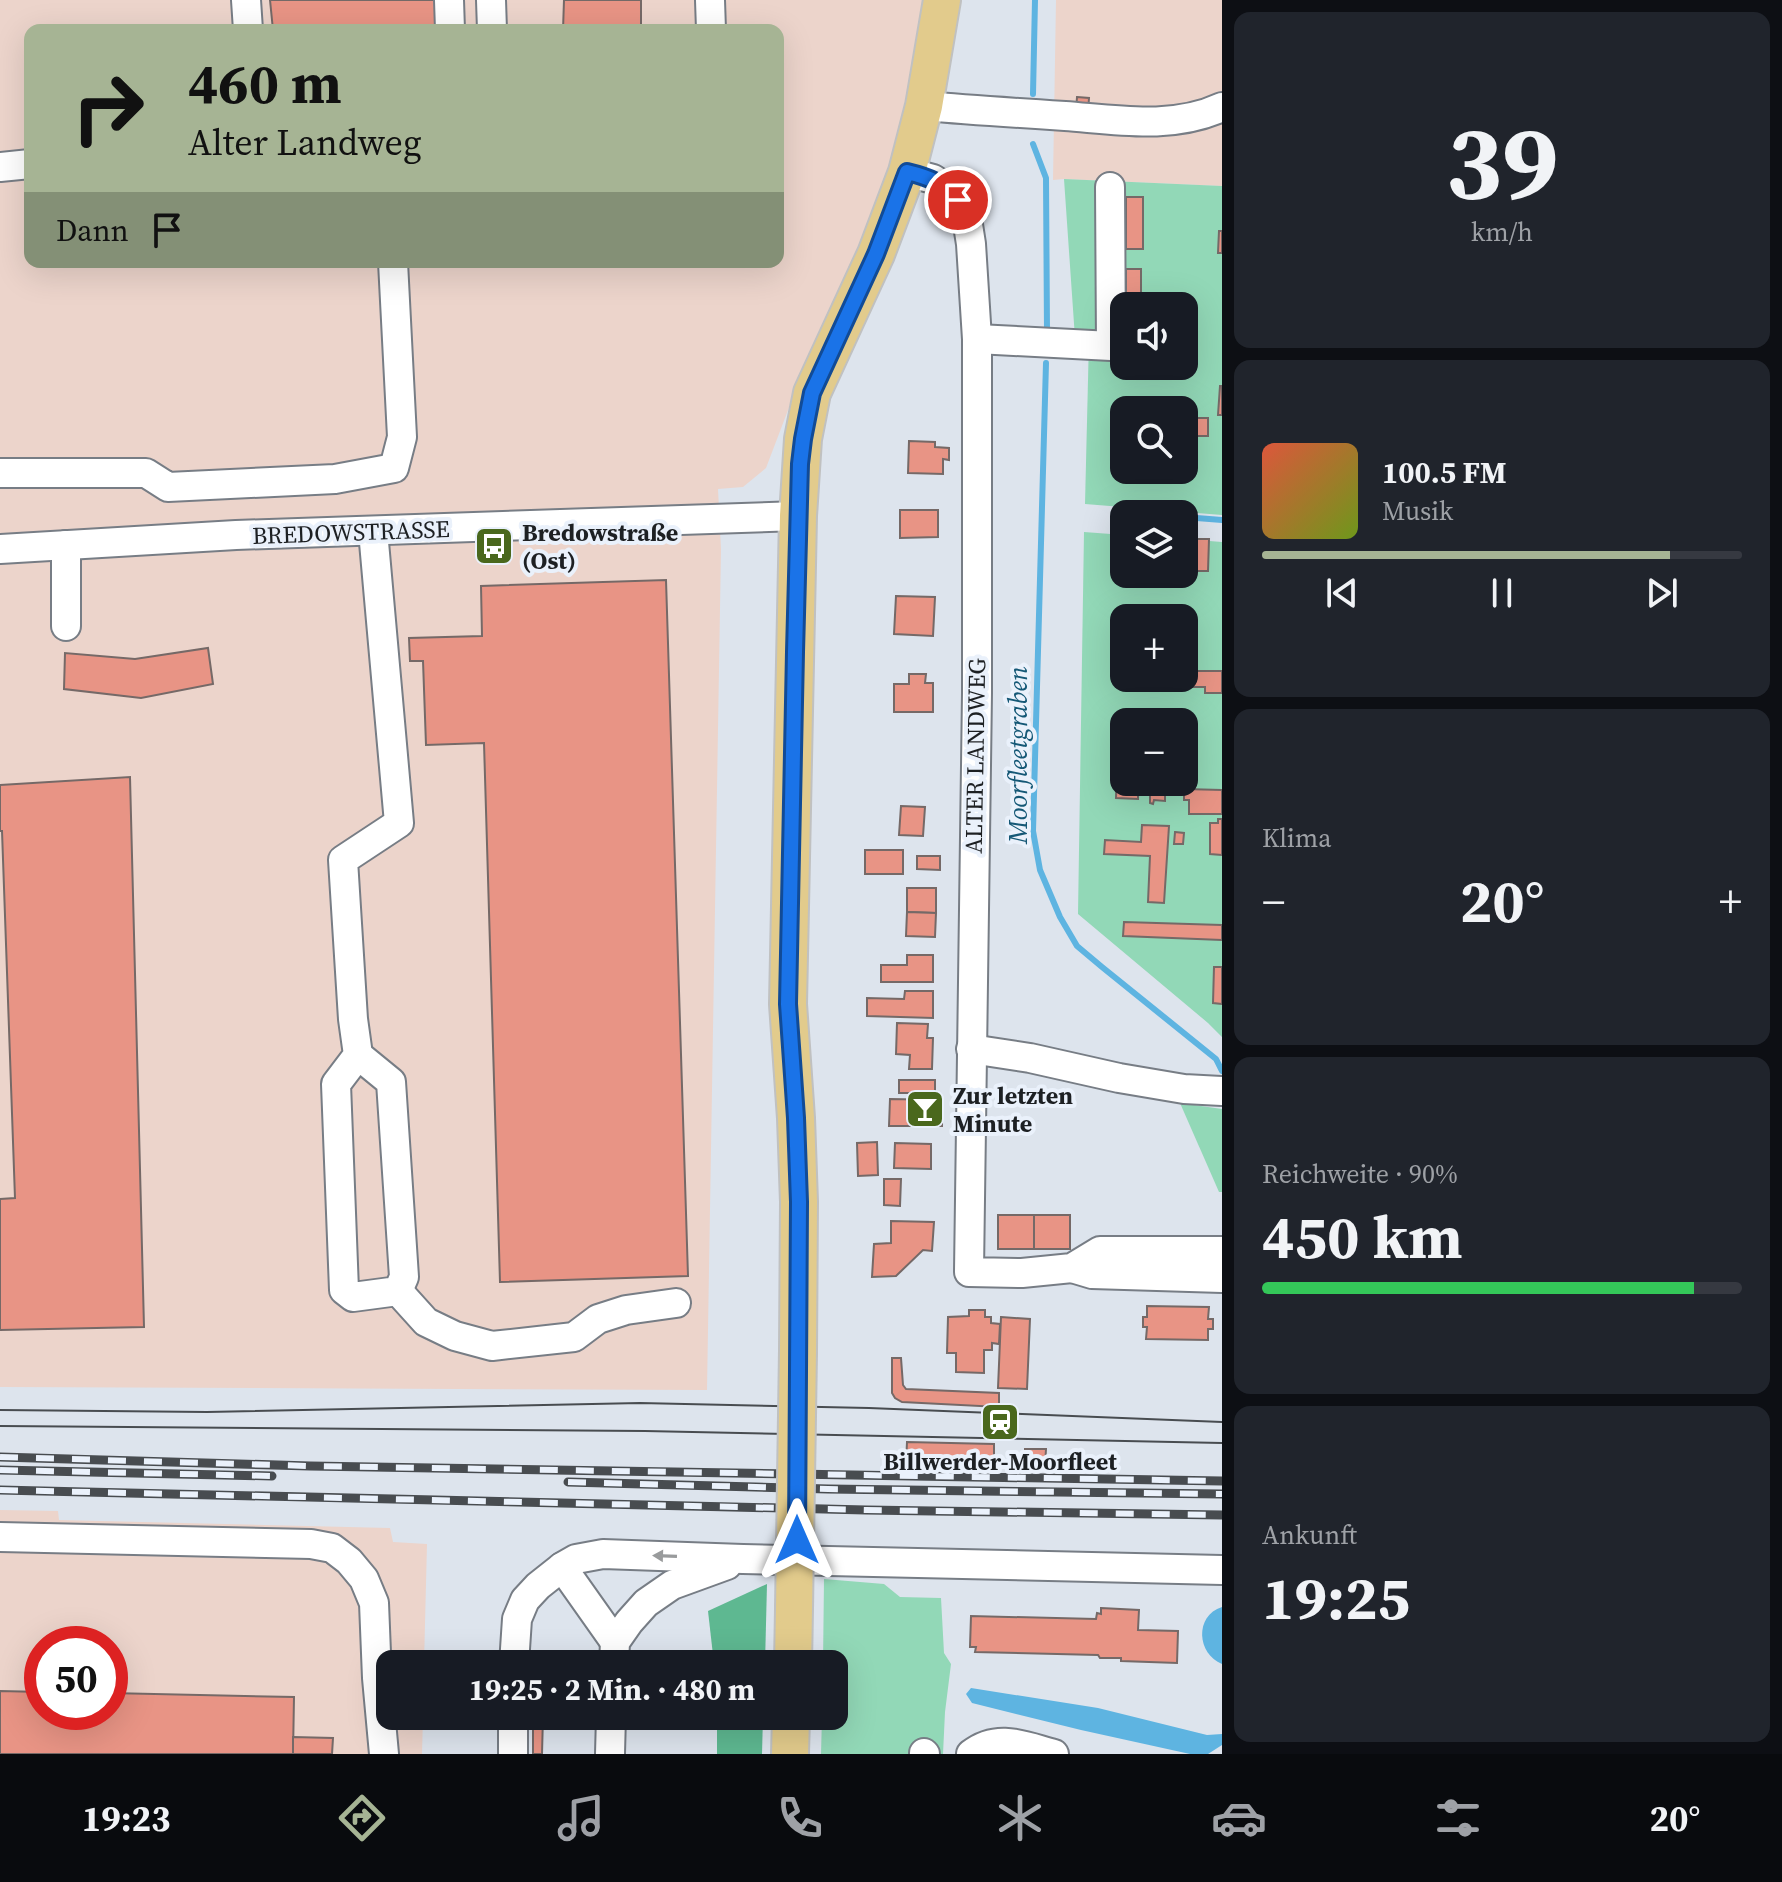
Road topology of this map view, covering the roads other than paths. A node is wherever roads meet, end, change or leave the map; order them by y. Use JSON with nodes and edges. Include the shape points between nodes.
{"nodes":[{"id":1,"x":246,"y":0,"type":"edge"},
{"id":2,"x":449,"y":0,"type":"edge"},
{"id":3,"x":491,"y":0,"type":"edge"},
{"id":4,"x":710,"y":0,"type":"edge"},
{"id":5,"x":942,"y":0,"type":"edge"},
{"id":6,"x":248,"y":24,"type":"edge"},
{"id":7,"x":450,"y":24,"type":"edge"},
{"id":8,"x":492,"y":24,"type":"edge"},
{"id":9,"x":711,"y":24,"type":"edge"},
{"id":10,"x":924,"y":106,"type":"junction"},
{"id":11,"x":1222,"y":107,"type":"edge"},
{"id":12,"x":24,"y":165,"type":"edge"},
{"id":13,"x":0,"y":167,"type":"edge"},
{"id":14,"x":907,"y":172,"type":"junction"},
{"id":15,"x":1110,"y":187,"type":"dead end"},
{"id":16,"x":393,"y":268,"type":"edge"},
{"id":17,"x":977,"y":339,"type":"junction"},
{"id":18,"x":0,"y":473,"type":"edge"},
{"id":19,"x":798,"y":516,"type":"junction"},
{"id":20,"x":373,"y":531,"type":"junction"},
{"id":21,"x":66,"y":545,"type":"junction"},
{"id":22,"x":0,"y":549,"type":"edge"},
{"id":23,"x":66,"y":626,"type":"dead end"},
{"id":24,"x":971,"y":1049,"type":"junction"},
{"id":25,"x":358,"y":1055,"type":"junction"},
{"id":26,"x":1222,"y":1091,"type":"edge"},
{"id":27,"x":1222,"y":1251,"type":"edge"},
{"id":28,"x":1072,"y":1268,"type":"junction"},
{"id":29,"x":1222,"y":1278,"type":"edge"},
{"id":30,"x":398,"y":1291,"type":"junction"},
{"id":31,"x":676,"y":1303,"type":"dead end"},
{"id":32,"x":0,"y":1537,"type":"edge"},
{"id":33,"x":743,"y":1559,"type":"junction"},
{"id":34,"x":562,"y":1567,"type":"junction"},
{"id":35,"x":1222,"y":1570,"type":"edge"},
{"id":36,"x":515,"y":1650,"type":"edge"},
{"id":37,"x":613,"y":1650,"type":"edge"},
{"id":38,"x":616,"y":1650,"type":"edge"},
{"id":39,"x":793,"y":1650,"type":"edge"},
{"id":40,"x":513,"y":1730,"type":"edge"},
{"id":41,"x":611,"y":1730,"type":"edge"},
{"id":42,"x":791,"y":1730,"type":"edge"},
{"id":43,"x":384,"y":1754,"type":"edge"},
{"id":44,"x":513,"y":1754,"type":"edge"},
{"id":45,"x":610,"y":1754,"type":"edge"},
{"id":46,"x":790,"y":1754,"type":"edge"},
{"id":47,"x":971,"y":1754,"type":"edge"},
{"id":48,"x":1054,"y":1754,"type":"edge"}],
"edges":[{"from":1,"to":6,"type":"street"},
{"from":2,"to":7,"type":"street"},
{"from":3,"to":8,"type":"street"},
{"from":4,"to":9,"type":"street"},
{"from":5,"to":10,"type":"main road"},
{"from":10,"to":11,"type":"street","via":[[1160,122]]},
{"from":10,"to":14,"type":"main road"},
{"from":12,"to":13,"type":"street"},
{"from":14,"to":17,"type":"street","name":"ALTER LANDWEG","via":[[951,191],[966,212]]},
{"from":14,"to":19,"type":"main road","via":[[812,393]]},
{"from":15,"to":17,"type":"street","via":[[1111,346]]},
{"from":16,"to":18,"type":"street","via":[[402,437],[394,468],[335,479],[168,487],[146,473]]},
{"from":17,"to":24,"type":"street","name":"ALTER LANDWEG"},
{"from":19,"to":20,"type":"street","name":"BREDOWSTRASSE"},
{"from":19,"to":39,"type":"main road","bridge":true,"via":[[788,1004],[799,1202]]},
{"from":20,"to":21,"type":"street","name":"BREDOWSTRASSE"},
{"from":20,"to":25,"type":"street","via":[[399,823],[343,860]]},
{"from":21,"to":22,"type":"street","name":"BREDOWSTRASSE"},
{"from":21,"to":23,"type":"street"},
{"from":24,"to":26,"type":"street","via":[[1184,1089]]},
{"from":24,"to":28,"type":"street","name":"ALTER LANDWEG","via":[[969,1272]]},
{"from":25,"to":30,"type":"street","via":[[391,1082],[404,1277]]},
{"from":25,"to":30,"type":"street","via":[[336,1084],[344,1290],[353,1297]]},
{"from":27,"to":28,"type":"street","name":"ALTER LANDWEG","via":[[1100,1251]]},
{"from":28,"to":29,"type":"street","name":"ALTER LANDWEG","via":[[1092,1274]]},
{"from":30,"to":31,"type":"street","via":[[426,1322],[492,1346],[574,1337],[598,1319]]},
{"from":32,"to":43,"type":"street","via":[[332,1548],[364,1579],[374,1603]]},
{"from":33,"to":34,"type":"street","one_way":true,"via":[[603,1554]]},
{"from":33,"to":35,"type":"street"},
{"from":33,"to":38,"type":"street","via":[[672,1585],[646,1603],[629,1622]]},
{"from":34,"to":36,"type":"street","via":[[525,1600],[517,1619]]},
{"from":34,"to":37,"type":"street"},
{"from":40,"to":44,"type":"street"},
{"from":41,"to":45,"type":"street"},
{"from":42,"to":46,"type":"main road"},
{"from":47,"to":48,"type":"street","via":[[983,1745],[1005,1742]]}]}
